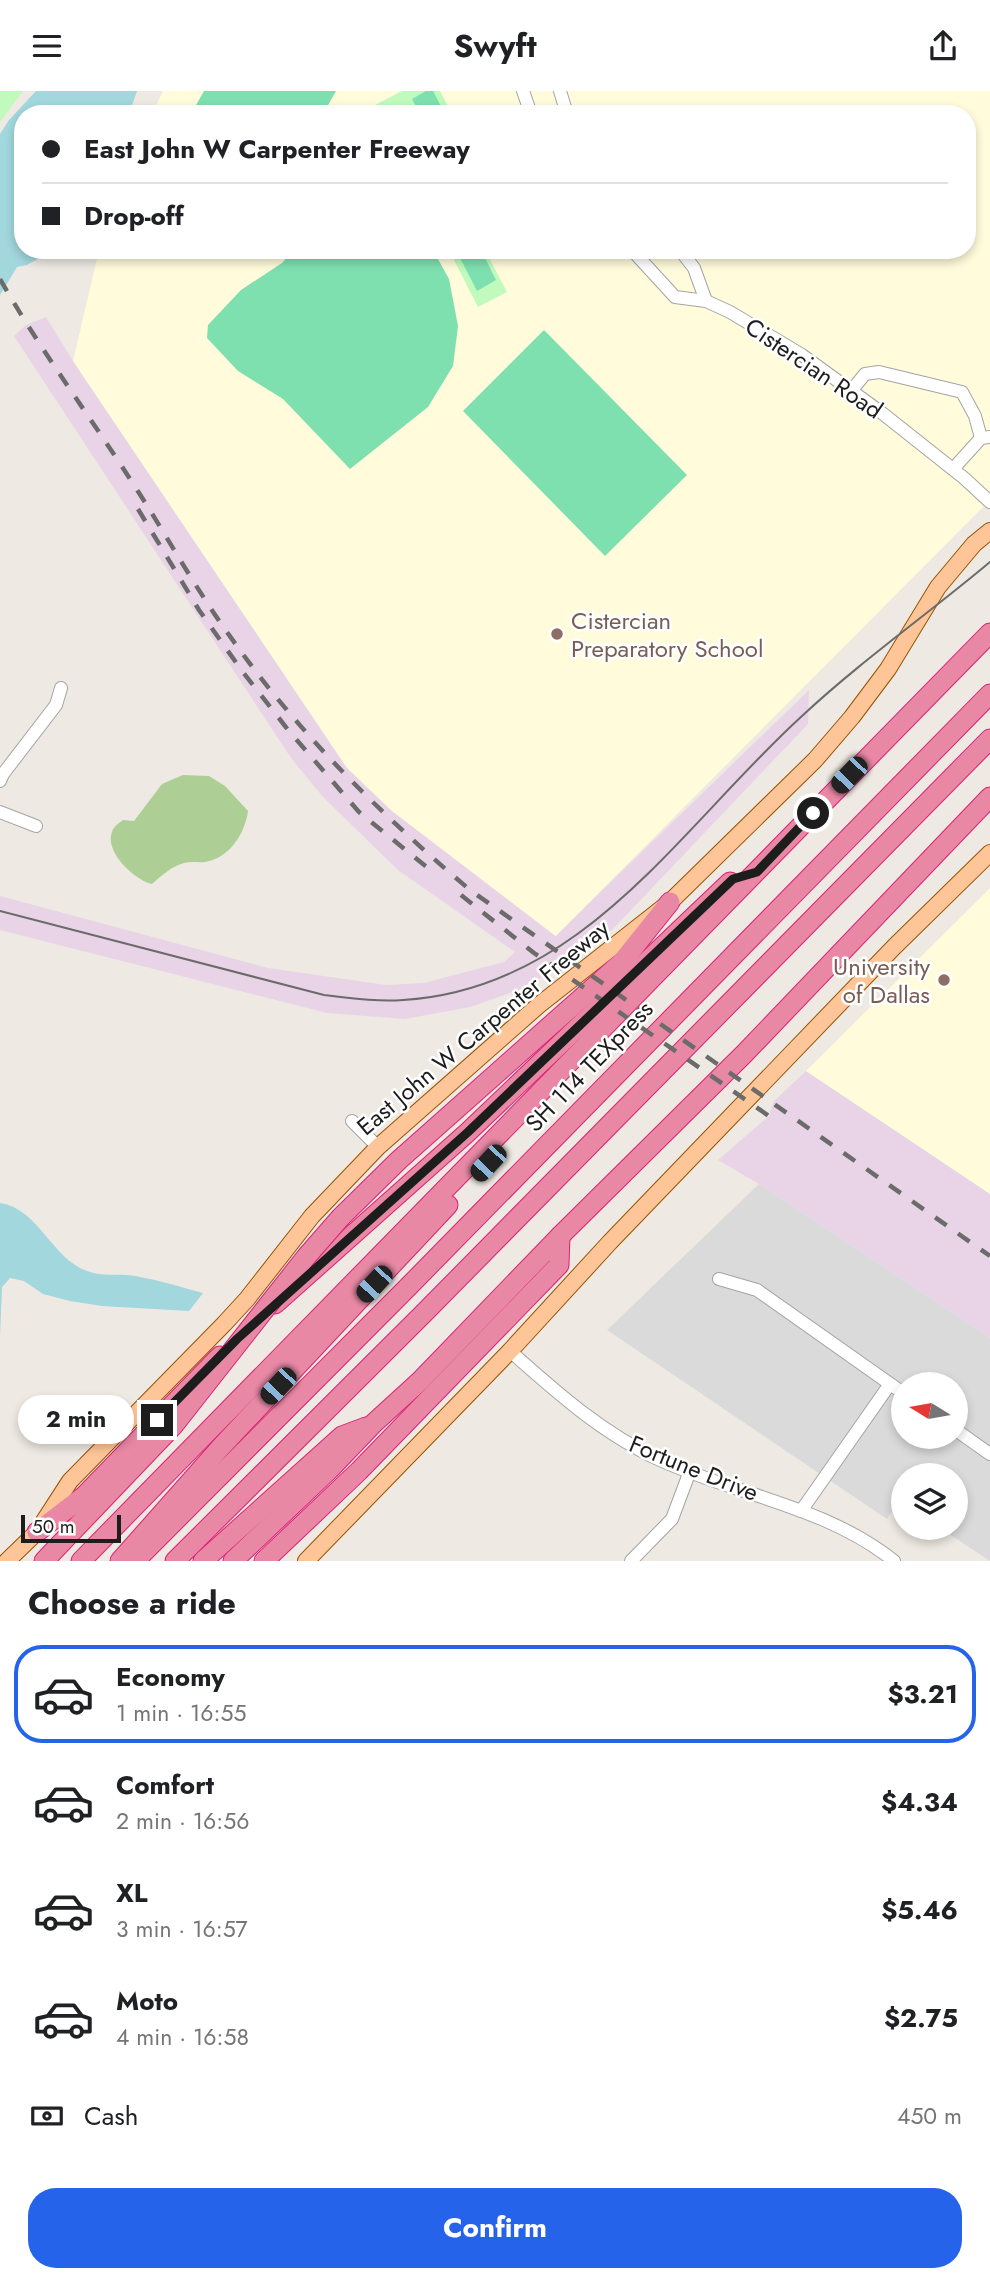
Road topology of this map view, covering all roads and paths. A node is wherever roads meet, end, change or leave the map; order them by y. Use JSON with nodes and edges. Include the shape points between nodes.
{"nodes":[{"id":1,"x":640,"y":259,"type":"edge"},
{"id":2,"x":687,"y":259,"type":"edge"},
{"id":3,"x":706,"y":301,"type":"junction"},
{"id":4,"x":851,"y":391,"type":"junction"},
{"id":5,"x":985,"y":438,"type":"edge"},
{"id":6,"x":953,"y":469,"type":"junction"},
{"id":7,"x":990,"y":502,"type":"edge"},
{"id":8,"x":990,"y":531,"type":"edge"},
{"id":9,"x":990,"y":633,"type":"edge"},
{"id":10,"x":61,"y":688,"type":"dead end"},
{"id":11,"x":990,"y":694,"type":"edge"},
{"id":12,"x":990,"y":739,"type":"edge"},
{"id":13,"x":0,"y":782,"type":"edge"},
{"id":14,"x":990,"y":797,"type":"edge"},
{"id":15,"x":0,"y":812,"type":"edge"},
{"id":16,"x":36,"y":826,"type":"dead end"},
{"id":17,"x":990,"y":853,"type":"edge"},
{"id":18,"x":757,"y":872,"type":"junction"},
{"id":19,"x":670,"y":902,"type":"junction"},
{"id":20,"x":640,"y":991,"type":"junction"},
{"id":21,"x":352,"y":1122,"type":"dead end"},
{"id":22,"x":378,"y":1147,"type":"junction"},
{"id":23,"x":560,"y":1236,"type":"junction"},
{"id":24,"x":719,"y":1279,"type":"dead end"},
{"id":25,"x":510,"y":1351,"type":"junction"},
{"id":26,"x":890,"y":1384,"type":"joint"},
{"id":27,"x":374,"y":1423,"type":"junction"},
{"id":28,"x":968,"y":1438,"type":"edge"},
{"id":29,"x":990,"y":1454,"type":"edge"},
{"id":30,"x":690,"y":1471,"type":"junction"},
{"id":31,"x":801,"y":1511,"type":"junction"},
{"id":32,"x":37,"y":1532,"type":"junction"},
{"id":33,"x":8,"y":1561,"type":"edge"},
{"id":34,"x":44,"y":1561,"type":"edge"},
{"id":35,"x":81,"y":1561,"type":"edge"},
{"id":36,"x":120,"y":1561,"type":"edge"},
{"id":37,"x":135,"y":1561,"type":"edge"},
{"id":38,"x":175,"y":1561,"type":"edge"},
{"id":39,"x":203,"y":1561,"type":"edge"},
{"id":40,"x":233,"y":1561,"type":"edge"},
{"id":41,"x":264,"y":1561,"type":"edge"},
{"id":42,"x":306,"y":1561,"type":"edge"},
{"id":43,"x":631,"y":1561,"type":"edge"},
{"id":44,"x":893,"y":1561,"type":"edge"}],
"edges":[{"from":1,"to":3,"type":"street","name":"Cistercian Road","via":[[675,297]]},
{"from":2,"to":3,"type":"street"},
{"from":3,"to":4,"type":"street","name":"Cistercian Road","via":[[802,355]]},
{"from":4,"to":5,"type":"street","via":[[865,373],[879,372],[962,392]]},
{"from":4,"to":6,"type":"street","name":"Cistercian Road"},
{"from":5,"to":6,"type":"street"},
{"from":6,"to":7,"type":"street","name":"Cistercian Road"},
{"from":8,"to":19,"type":"main road","name":"East John W Carpenter Freeway","via":[[938,587],[888,670],[852,717]]},
{"from":9,"to":18,"type":"highway"},
{"from":10,"to":13,"type":"street","via":[[56,705]]},
{"from":11,"to":37,"type":"highway","name":"SH 114 TEXpress"},
{"from":12,"to":38,"type":"highway"},
{"from":14,"to":23,"type":"highway","via":[[744,1054]]},
{"from":15,"to":16,"type":"street"},
{"from":17,"to":25,"type":"main road","via":[[894,947]]},
{"from":18,"to":20,"type":"highway"},
{"from":18,"to":32,"type":"highway","via":[[733,879],[468,1132],[237,1339],[84,1496]]},
{"from":19,"to":22,"type":"main road","name":"East John W Carpenter Freeway","via":[[539,1005]]},
{"from":19,"to":34,"type":"highway","bridge":true,"via":[[622,962],[398,1160],[341,1217],[173,1426]]},
{"from":20,"to":35,"type":"highway"},
{"from":20,"to":36,"type":"highway","via":[[621,1020]]},
{"from":21,"to":22,"type":"street"},
{"from":22,"to":32,"type":"main road","name":"East John W Carpenter Freeway","via":[[312,1216],[225,1324],[70,1481]]},
{"from":23,"to":27,"type":"highway"},
{"from":23,"to":41,"type":"highway","via":[[559,1265],[359,1471]]},
{"from":24,"to":26,"type":"street","via":[[757,1290]]},
{"from":25,"to":30,"type":"street","name":"Fortune Drive","via":[[590,1419],[661,1460]]},
{"from":25,"to":42,"type":"main road"},
{"from":26,"to":31,"type":"street"},
{"from":27,"to":39,"type":"highway","via":[[342,1436]]},
{"from":27,"to":40,"type":"highway"},
{"from":28,"to":29,"type":"street"},
{"from":30,"to":31,"type":"street","name":"Fortune Drive"},
{"from":30,"to":43,"type":"street","via":[[672,1519]]},
{"from":31,"to":44,"type":"street","name":"Fortune Drive","via":[[852,1534]]},
{"from":32,"to":33,"type":"main road","name":"East John W Carpenter Freeway"}]}
